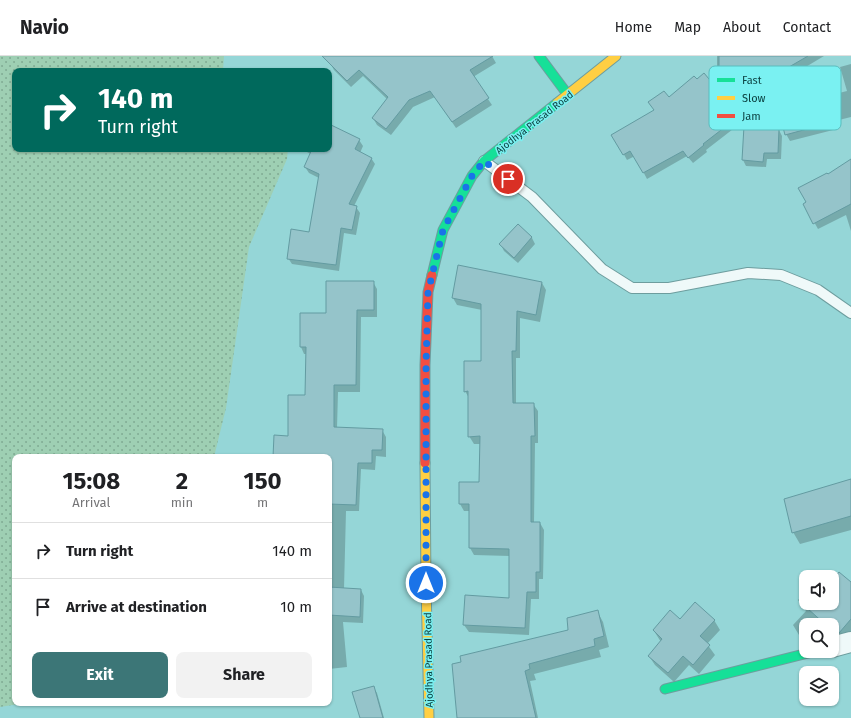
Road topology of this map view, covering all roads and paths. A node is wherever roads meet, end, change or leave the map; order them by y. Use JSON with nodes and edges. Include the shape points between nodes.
{"nodes":[{"id":1,"x":539,"y":56,"type":"edge"},
{"id":2,"x":616,"y":56,"type":"edge"},
{"id":3,"x":568,"y":95,"type":"junction"},
{"id":4,"x":484,"y":161,"type":"junction"},
{"id":5,"x":851,"y":313,"type":"edge"},
{"id":6,"x":851,"y":642,"type":"edge"},
{"id":7,"x":839,"y":645,"type":"edge"},
{"id":8,"x":799,"y":655,"type":"edge"},
{"id":9,"x":665,"y":689,"type":"dead end"},
{"id":10,"x":429,"y":718,"type":"edge"}],
"edges":[{"from":1,"to":3,"type":"street"},
{"from":2,"to":3,"type":"street","name":"Ajodhya Prasad Road"},
{"from":3,"to":4,"type":"street","name":"Ajodhya Prasad Road"},
{"from":4,"to":5,"type":"lane","via":[[532,197],[602,269],[632,288],[669,288],[748,273],[780,275],[818,290]]},
{"from":4,"to":10,"type":"street","name":"Ajodhya Prasad Road","via":[[472,176],[443,230],[428,292],[426,583]]},
{"from":6,"to":7,"type":"street"},
{"from":8,"to":9,"type":"street"}]}
